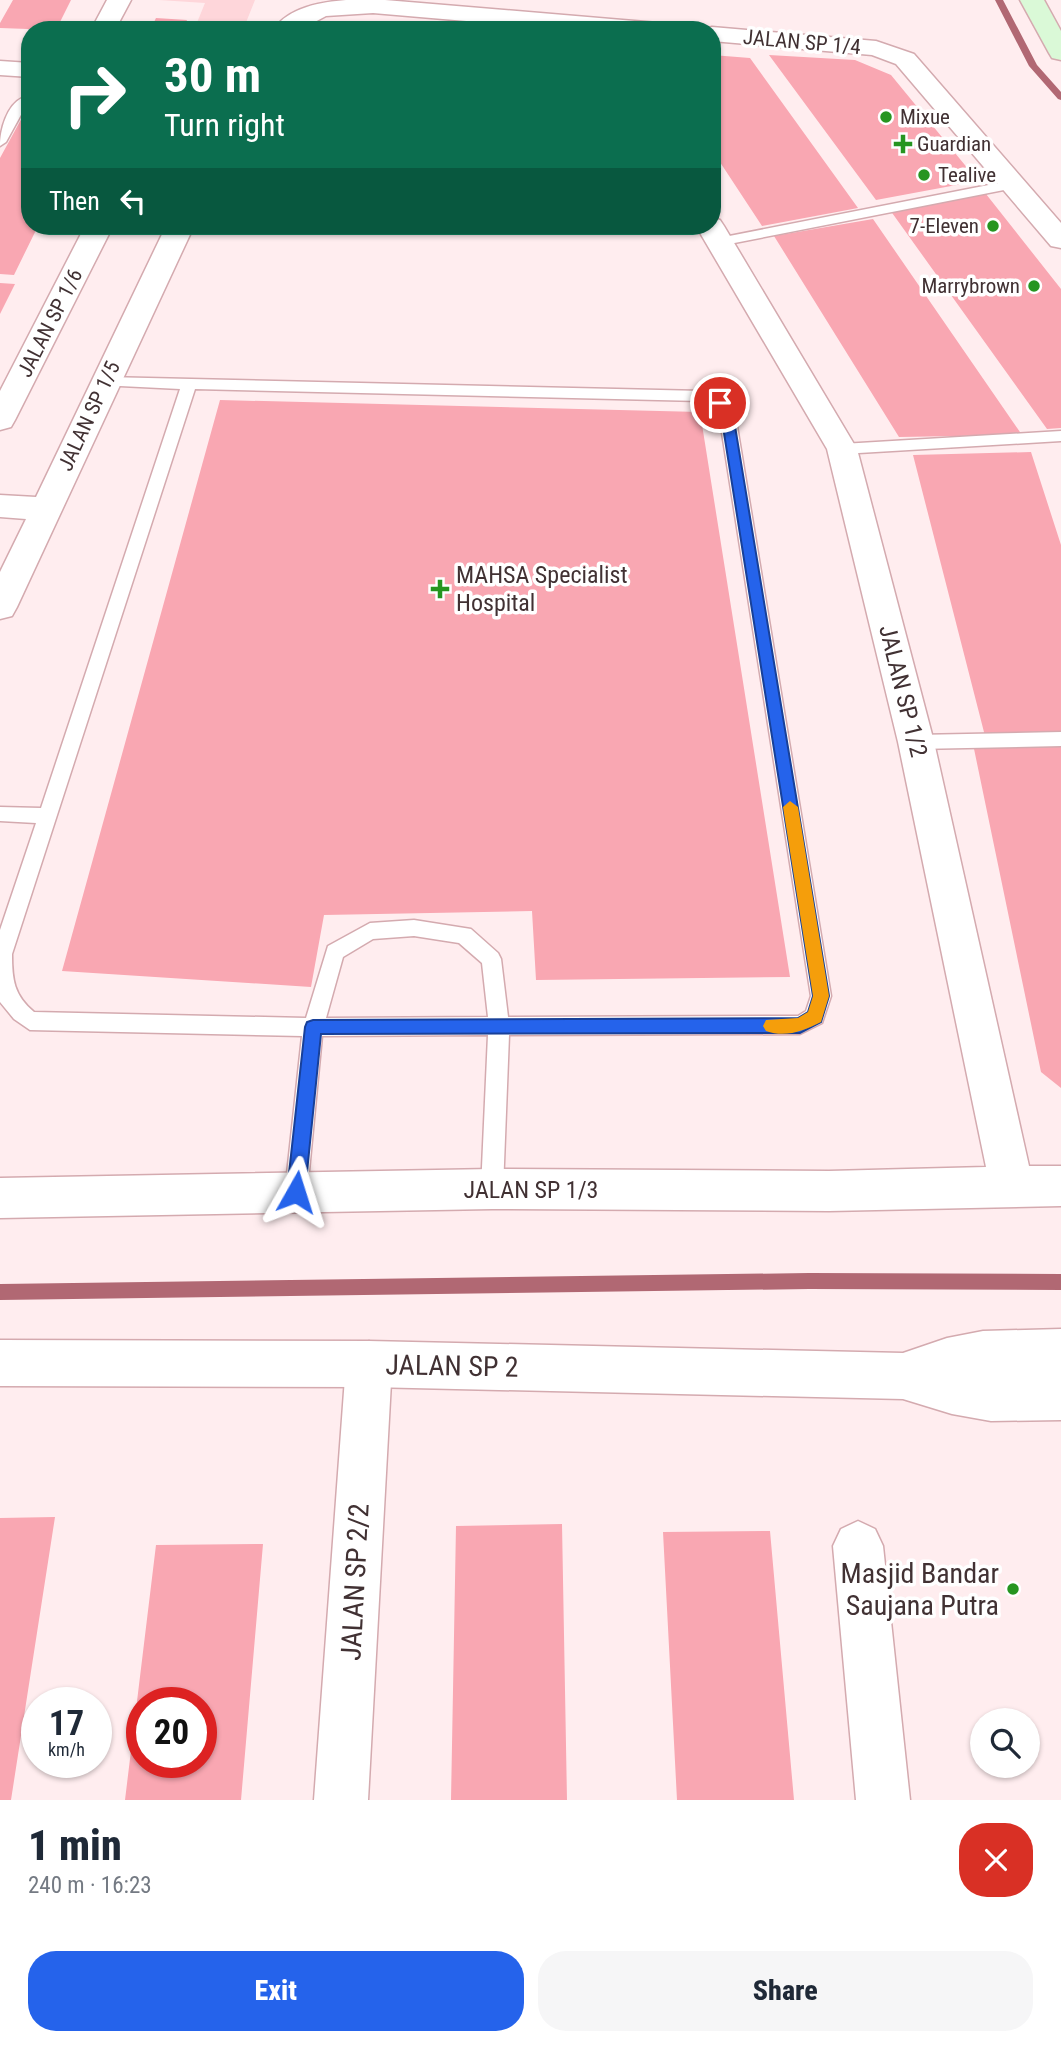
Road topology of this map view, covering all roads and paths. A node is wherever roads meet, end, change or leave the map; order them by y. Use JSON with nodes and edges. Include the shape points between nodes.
{"nodes":[{"id":1,"x":119,"y":0,"type":"edge"},
{"id":2,"x":1032,"y":0,"type":"edge"},
{"id":3,"x":108,"y":21,"type":"edge"},
{"id":4,"x":296,"y":21,"type":"edge"},
{"id":5,"x":537,"y":21,"type":"edge"},
{"id":6,"x":721,"y":35,"type":"edge"},
{"id":7,"x":1061,"y":53,"type":"edge"},
{"id":8,"x":0,"y":68,"type":"edge"},
{"id":9,"x":21,"y":69,"type":"edge"},
{"id":10,"x":21,"y":104,"type":"edge"},
{"id":11,"x":0,"y":142,"type":"edge"},
{"id":12,"x":1014,"y":184,"type":"junction"},
{"id":13,"x":721,"y":233,"type":"edge"},
{"id":14,"x":94,"y":235,"type":"edge"},
{"id":15,"x":176,"y":235,"type":"edge"},
{"id":16,"x":715,"y":235,"type":"edge"},
{"id":17,"x":1061,"y":240,"type":"edge"},
{"id":18,"x":105,"y":382,"type":"junction"},
{"id":19,"x":189,"y":384,"type":"junction"},
{"id":20,"x":0,"y":420,"type":"edge"},
{"id":21,"x":1061,"y":436,"type":"edge"},
{"id":22,"x":842,"y":449,"type":"junction"},
{"id":23,"x":0,"y":506,"type":"edge"},
{"id":24,"x":45,"y":509,"type":"junction"},
{"id":25,"x":4,"y":591,"type":"edge"},
{"id":26,"x":1061,"y":739,"type":"edge"},
{"id":27,"x":916,"y":742,"type":"junction"},
{"id":28,"x":0,"y":814,"type":"edge"},
{"id":29,"x":46,"y":816,"type":"junction"},
{"id":30,"x":313,"y":1027,"type":"junction"},
{"id":31,"x":499,"y":1028,"type":"junction"},
{"id":32,"x":1061,"y":1186,"type":"edge"},
{"id":33,"x":1012,"y":1188,"type":"junction"},
{"id":34,"x":492,"y":1189,"type":"junction"},
{"id":35,"x":296,"y":1192,"type":"junction"},
{"id":36,"x":0,"y":1198,"type":"edge"},
{"id":37,"x":1061,"y":1352,"type":"edge"},
{"id":38,"x":0,"y":1363,"type":"edge"},
{"id":39,"x":369,"y":1364,"type":"junction"},
{"id":40,"x":903,"y":1377,"type":"junction"},
{"id":41,"x":1061,"y":1397,"type":"edge"},
{"id":42,"x":858,"y":1546,"type":"dead end"},
{"id":43,"x":341,"y":1800,"type":"edge"},
{"id":44,"x":883,"y":1800,"type":"edge"}],
"edges":[{"from":1,"to":3,"type":"street"},
{"from":2,"to":7,"type":"main road"},
{"from":4,"to":5,"type":"street","via":[[329,7],[373,6]]},
{"from":6,"to":12,"type":"street","name":"JALAN SP 1/4","via":[[892,52],[905,59]]},
{"from":8,"to":9,"type":"street"},
{"from":10,"to":11,"type":"lane"},
{"from":12,"to":13,"type":"lane"},
{"from":12,"to":17,"type":"street"},
{"from":14,"to":20,"type":"street","name":"JALAN SP 1/6"},
{"from":15,"to":18,"type":"street","name":"JALAN SP 1/5"},
{"from":16,"to":22,"type":"street","name":"JALAN SP 1/2"},
{"from":18,"to":19,"type":"lane"},
{"from":18,"to":24,"type":"street","name":"JALAN SP 1/5"},
{"from":19,"to":29,"type":"lane"},
{"from":19,"to":31,"type":"lane","via":[[702,396],[720,403],[727,414],[821,996],[816,1017],[800,1025]]},
{"from":21,"to":22,"type":"lane"},
{"from":22,"to":27,"type":"street","name":"JALAN SP 1/2"},
{"from":23,"to":24,"type":"street"},
{"from":24,"to":25,"type":"street","name":"JALAN SP 1/5"},
{"from":26,"to":27,"type":"lane"},
{"from":27,"to":33,"type":"street","name":"JALAN SP 1/2"},
{"from":28,"to":29,"type":"lane"},
{"from":29,"to":30,"type":"lane","via":[[2,954],[2,986],[12,1006],[30,1021]]},
{"from":30,"to":31,"type":"lane"},
{"from":30,"to":31,"type":"lane","via":[[335,952],[370,931],[414,928],[464,935],[491,959]]},
{"from":30,"to":35,"type":"lane"},
{"from":31,"to":34,"type":"lane"},
{"from":32,"to":33,"type":"street","name":"JALAN SP 1/3"},
{"from":33,"to":34,"type":"street","name":"JALAN SP 1/3"},
{"from":34,"to":35,"type":"street","name":"JALAN SP 1/3"},
{"from":35,"to":36,"type":"street","name":"JALAN SP 1/3"},
{"from":37,"to":40,"type":"street","name":"JALAN SP 2","via":[[983,1354]]},
{"from":38,"to":39,"type":"street","name":"JALAN SP 2"},
{"from":39,"to":40,"type":"street","name":"JALAN SP 2"},
{"from":39,"to":43,"type":"street","name":"JALAN SP 2/2"},
{"from":40,"to":41,"type":"street","name":"JALAN SP 2","via":[[990,1398]]},
{"from":42,"to":44,"type":"street"}]}
